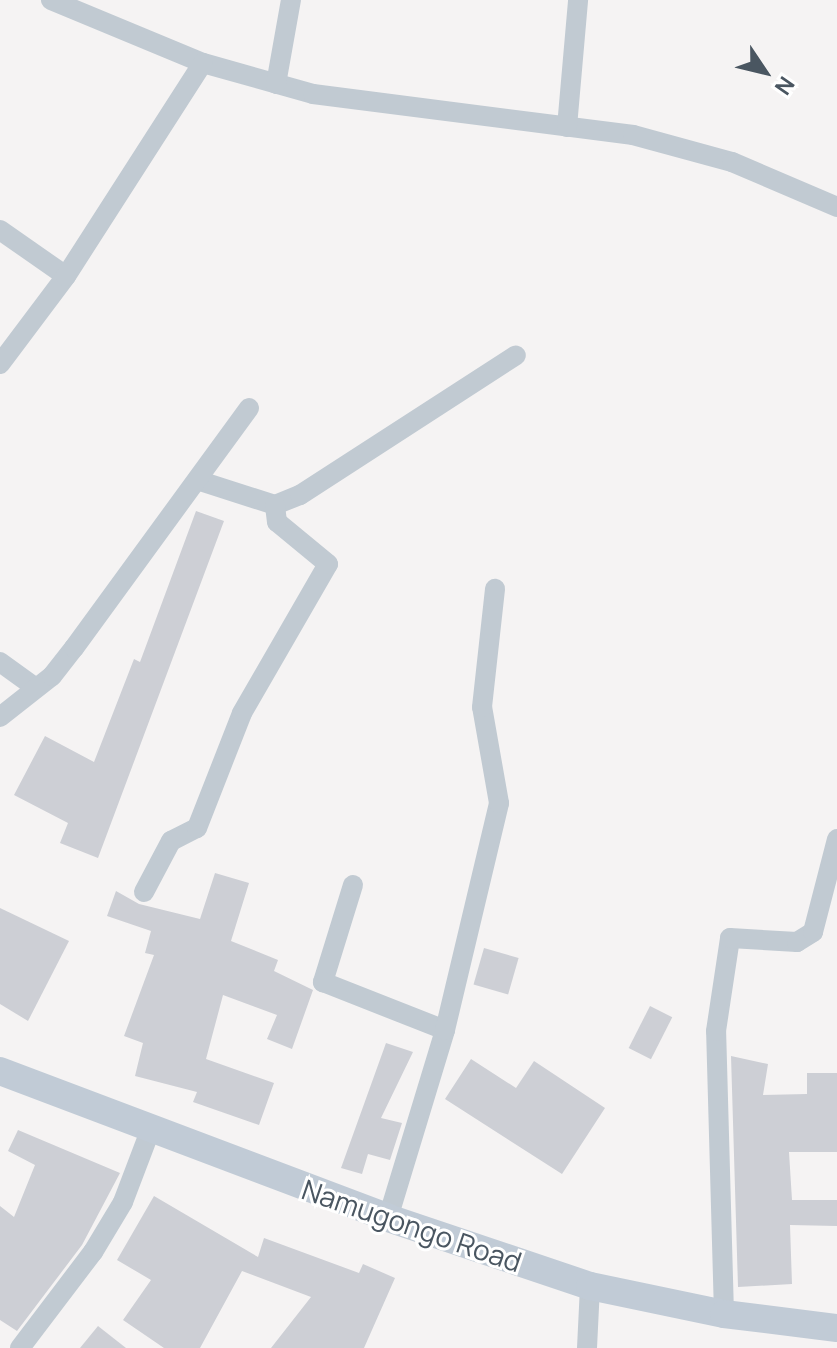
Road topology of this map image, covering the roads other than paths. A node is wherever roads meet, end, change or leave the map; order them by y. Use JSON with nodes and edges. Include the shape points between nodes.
{"nodes":[{"id":1,"x":51,"y":0,"type":"edge"},
{"id":2,"x":291,"y":0,"type":"edge"},
{"id":3,"x":578,"y":0,"type":"edge"},
{"id":4,"x":203,"y":63,"type":"junction"},
{"id":5,"x":276,"y":84,"type":"junction"},
{"id":6,"x":567,"y":127,"type":"junction"},
{"id":7,"x":837,"y":207,"type":"edge"},
{"id":8,"x":0,"y":230,"type":"edge"},
{"id":9,"x":66,"y":276,"type":"junction"},
{"id":10,"x":516,"y":355,"type":"dead end"},
{"id":11,"x":0,"y":364,"type":"edge"},
{"id":12,"x":249,"y":408,"type":"dead end"},
{"id":13,"x":197,"y":480,"type":"junction"},
{"id":14,"x":275,"y":505,"type":"junction"},
{"id":15,"x":495,"y":589,"type":"dead end"},
{"id":16,"x":0,"y":662,"type":"edge"},
{"id":17,"x":36,"y":688,"type":"junction"},
{"id":18,"x":0,"y":717,"type":"edge"},
{"id":19,"x":837,"y":839,"type":"edge"},
{"id":20,"x":353,"y":885,"type":"dead end"},
{"id":21,"x":144,"y":892,"type":"dead end"},
{"id":22,"x":445,"y":1030,"type":"junction"},
{"id":23,"x":0,"y":1071,"type":"edge"},
{"id":24,"x":150,"y":1131,"type":"junction"},
{"id":25,"x":388,"y":1218,"type":"junction"},
{"id":26,"x":590,"y":1286,"type":"junction"},
{"id":27,"x":724,"y":1314,"type":"junction"},
{"id":28,"x":837,"y":1328,"type":"edge"},
{"id":29,"x":20,"y":1348,"type":"edge"},
{"id":30,"x":587,"y":1348,"type":"edge"}],
"edges":[{"from":1,"to":4,"type":"street"},
{"from":2,"to":5,"type":"street"},
{"from":3,"to":6,"type":"street"},
{"from":4,"to":5,"type":"street"},
{"from":4,"to":9,"type":"street"},
{"from":5,"to":6,"type":"street","via":[[313,94]]},
{"from":6,"to":7,"type":"street","via":[[633,135],[732,162]]},
{"from":8,"to":9,"type":"street"},
{"from":9,"to":11,"type":"street"},
{"from":10,"to":14,"type":"street","via":[[300,495]]},
{"from":12,"to":13,"type":"street"},
{"from":13,"to":14,"type":"street"},
{"from":13,"to":17,"type":"street","via":[[74,648]]},
{"from":14,"to":21,"type":"street","via":[[277,522],[328,564],[242,713],[197,828],[171,841]]},
{"from":15,"to":22,"type":"street","via":[[482,707],[499,803]]},
{"from":16,"to":17,"type":"street"},
{"from":17,"to":18,"type":"street"},
{"from":19,"to":27,"type":"street","via":[[813,932],[797,942],[730,938],[716,1031]]},
{"from":20,"to":22,"type":"street","via":[[323,982]]},
{"from":22,"to":25,"type":"street"},
{"from":23,"to":24,"type":"main road","name":"Namugongo Road"},
{"from":24,"to":25,"type":"main road","name":"Namugongo Road"},
{"from":24,"to":29,"type":"street","via":[[123,1202],[93,1252]]},
{"from":25,"to":26,"type":"main road","name":"Namugongo Road"},
{"from":26,"to":27,"type":"main road","name":"Namugongo Road"},
{"from":26,"to":30,"type":"street"},
{"from":27,"to":28,"type":"main road","name":"Namugongo Road"}]}
